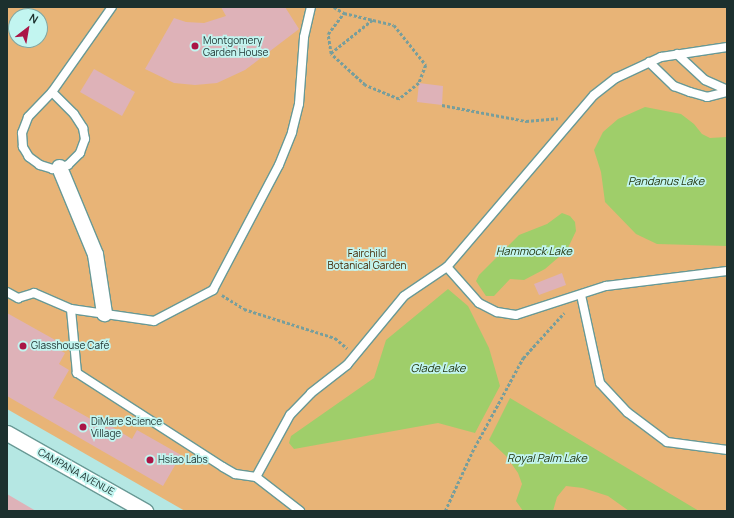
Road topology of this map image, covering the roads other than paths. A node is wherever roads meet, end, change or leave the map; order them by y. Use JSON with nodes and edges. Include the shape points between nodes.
{"nodes":[{"id":1,"x":112,"y":7,"type":"edge"},
{"id":2,"x":311,"y":7,"type":"edge"},
{"id":3,"x":727,"y":47,"type":"edge"},
{"id":4,"x":677,"y":54,"type":"junction"},
{"id":5,"x":649,"y":62,"type":"junction"},
{"id":6,"x":727,"y":91,"type":"edge"},
{"id":7,"x":52,"y":92,"type":"junction"},
{"id":8,"x":59,"y":167,"type":"junction"},
{"id":9,"x":447,"y":267,"type":"junction"},
{"id":10,"x":727,"y":271,"type":"edge"},
{"id":11,"x":7,"y":292,"type":"edge"},
{"id":12,"x":581,"y":295,"type":"junction"},
{"id":13,"x":71,"y":309,"type":"junction"},
{"id":14,"x":104,"y":313,"type":"junction"},
{"id":15,"x":7,"y":433,"type":"edge"},
{"id":16,"x":727,"y":450,"type":"edge"},
{"id":17,"x":256,"y":477,"type":"junction"},
{"id":18,"x":145,"y":511,"type":"edge"},
{"id":19,"x":300,"y":511,"type":"edge"}],
"edges":[{"from":1,"to":7,"type":"lane"},
{"from":2,"to":14,"type":"lane","via":[[304,37],[300,92],[292,132],[279,165],[213,290],[154,321]]},
{"from":3,"to":4,"type":"lane"},
{"from":4,"to":5,"type":"lane"},
{"from":4,"to":6,"type":"lane","via":[[705,80]]},
{"from":5,"to":6,"type":"lane","via":[[679,88],[707,97]]},
{"from":5,"to":9,"type":"lane","via":[[604,87]]},
{"from":7,"to":8,"type":"lane","via":[[74,114],[83,128],[85,138],[80,153],[68,165]]},
{"from":7,"to":8,"type":"lane","via":[[28,117],[22,133],[23,147],[29,157],[40,165]]},
{"from":8,"to":14,"type":"street","via":[[95,254]]},
{"from":9,"to":12,"type":"lane","via":[[474,298],[502,314],[524,314]]},
{"from":9,"to":17,"type":"lane","via":[[404,296],[356,354],[290,415]]},
{"from":10,"to":12,"type":"lane","via":[[606,286]]},
{"from":11,"to":13,"type":"lane","via":[[18,298],[34,293]]},
{"from":12,"to":16,"type":"lane","via":[[600,383],[627,412],[667,442]]},
{"from":13,"to":14,"type":"lane"},
{"from":13,"to":17,"type":"lane","via":[[78,373],[223,467],[245,476]]},
{"from":15,"to":18,"type":"street","name":"CAMPANA AVENUE"},
{"from":17,"to":19,"type":"lane"}]}
